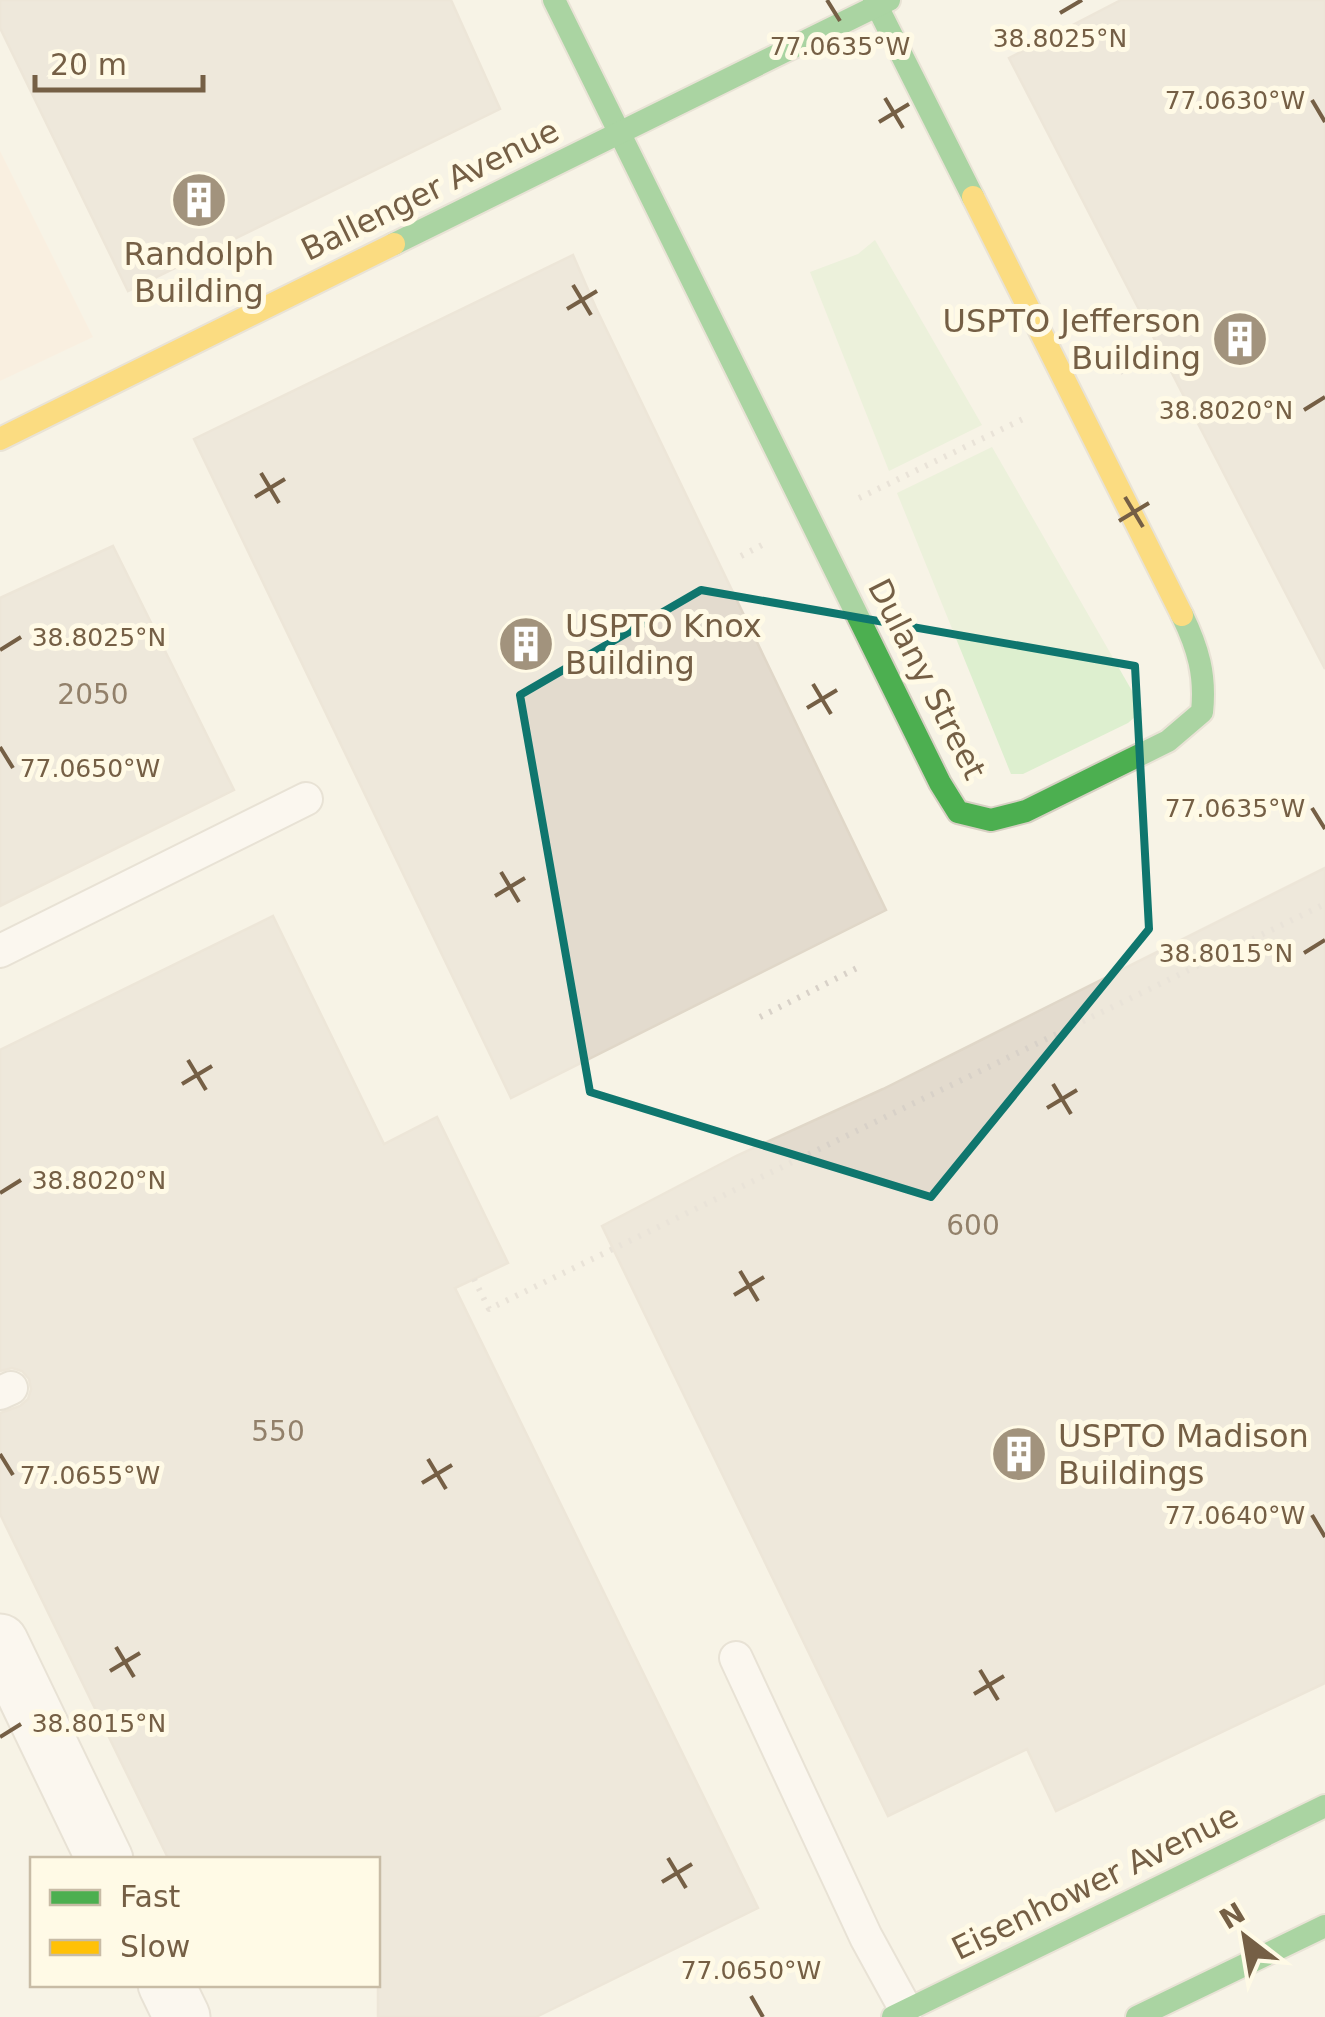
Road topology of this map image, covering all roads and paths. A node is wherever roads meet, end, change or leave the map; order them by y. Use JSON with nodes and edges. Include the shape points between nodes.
{"nodes":[{"id":1,"x":554,"y":0,"type":"edge"},
{"id":2,"x":880,"y":2,"type":"edge"},
{"id":3,"x":619,"y":132,"type":"junction"},
{"id":4,"x":1146,"y":359,"type":"dead end"},
{"id":5,"x":1072,"y":395,"type":"junction"},
{"id":6,"x":0,"y":439,"type":"edge"},
{"id":7,"x":810,"y":522,"type":"junction"},
{"id":8,"x":741,"y":556,"type":"dead end"},
{"id":9,"x":306,"y":800,"type":"dead end"},
{"id":10,"x":1325,"y":904,"type":"edge"},
{"id":11,"x":0,"y":951,"type":"edge"},
{"id":12,"x":862,"y":965,"type":"dead end"},
{"id":13,"x":760,"y":1017,"type":"dead end"},
{"id":14,"x":474,"y":1279,"type":"dead end"},
{"id":15,"x":0,"y":1642,"type":"edge"},
{"id":16,"x":736,"y":1658,"type":"dead end"},
{"id":17,"x":1325,"y":1806,"type":"edge"},
{"id":18,"x":105,"y":1857,"type":"edge"},
{"id":19,"x":1325,"y":1926,"type":"edge"},
{"id":20,"x":167,"y":1987,"type":"edge"},
{"id":21,"x":900,"y":2014,"type":"edge"},
{"id":22,"x":182,"y":2017,"type":"edge"},
{"id":23,"x":1137,"y":2017,"type":"edge"}],
"edges":[{"from":1,"to":3,"type":"street","name":"Dulany Street"},
{"from":2,"to":3,"type":"street","name":"Ballenger Avenue"},
{"from":2,"to":5,"type":"street","name":"Dulany Street"},
{"from":3,"to":6,"type":"street","name":"Ballenger Avenue"},
{"from":3,"to":7,"type":"street","name":"Dulany Street"},
{"from":4,"to":5,"type":"path"},
{"from":5,"to":7,"type":"path"},
{"from":5,"to":7,"type":"street","name":"Dulany Street","via":[[1196,644],[1202,712],[1168,741],[1026,812],[992,820],[958,812]]},
{"from":7,"to":8,"type":"path"},
{"from":9,"to":11,"type":"lane"},
{"from":10,"to":14,"type":"path","via":[[489,1309]]},
{"from":12,"to":13,"type":"path"},
{"from":15,"to":18,"type":"street"},
{"from":16,"to":21,"type":"lane"},
{"from":17,"to":21,"type":"street","name":"Eisenhower Avenue"},
{"from":19,"to":23,"type":"street"},
{"from":20,"to":22,"type":"street"}]}
